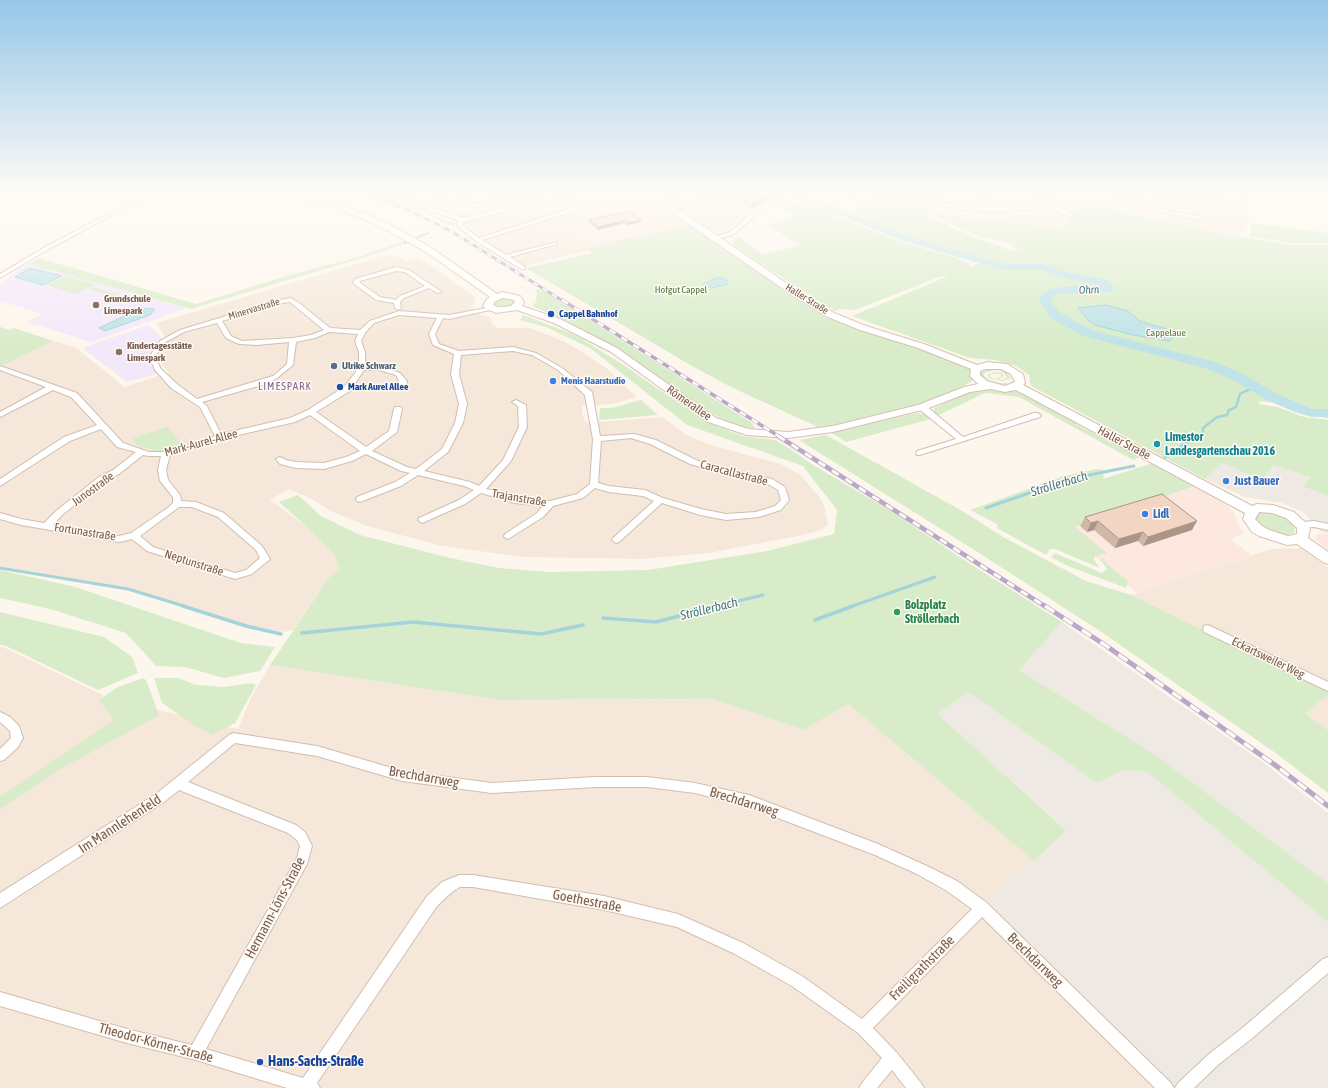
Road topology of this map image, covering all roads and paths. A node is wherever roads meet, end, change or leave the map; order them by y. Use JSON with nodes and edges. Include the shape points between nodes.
{"nodes":[{"id":1,"x":55,"y":244,"type":"edge"},
{"id":2,"x":418,"y":244,"type":"edge"},
{"id":3,"x":484,"y":244,"type":"edge"},
{"id":4,"x":552,"y":244,"type":"edge"},
{"id":5,"x":724,"y":244,"type":"edge"},
{"id":6,"x":505,"y":257,"type":"junction"},
{"id":7,"x":524,"y":268,"type":"dead end"},
{"id":8,"x":0,"y":276,"type":"edge"},
{"id":9,"x":430,"y":286,"type":"junction"},
{"id":10,"x":438,"y":292,"type":"dead end"},
{"id":11,"x":496,"y":297,"type":"junction"},
{"id":12,"x":397,"y":302,"type":"junction"},
{"id":13,"x":517,"y":306,"type":"junction"},
{"id":14,"x":490,"y":308,"type":"junction"},
{"id":15,"x":399,"y":313,"type":"junction"},
{"id":16,"x":441,"y":316,"type":"junction"},
{"id":17,"x":219,"y":321,"type":"junction"},
{"id":18,"x":328,"y":330,"type":"junction"},
{"id":19,"x":362,"y":332,"type":"junction"},
{"id":20,"x":293,"y":340,"type":"junction"},
{"id":21,"x":458,"y":353,"type":"junction"},
{"id":22,"x":0,"y":368,"type":"edge"},
{"id":23,"x":362,"y":368,"type":"junction"},
{"id":24,"x":978,"y":368,"type":"junction"},
{"id":25,"x":978,"y":380,"type":"junction"},
{"id":26,"x":52,"y":386,"type":"junction"},
{"id":27,"x":403,"y":386,"type":"dead end"},
{"id":28,"x":989,"y":386,"type":"junction"},
{"id":29,"x":1017,"y":386,"type":"junction"},
{"id":30,"x":968,"y":389,"type":"junction"},
{"id":31,"x":197,"y":401,"type":"junction"},
{"id":32,"x":516,"y":402,"type":"dead end"},
{"id":33,"x":922,"y":407,"type":"junction"},
{"id":34,"x":398,"y":409,"type":"dead end"},
{"id":35,"x":311,"y":412,"type":"junction"},
{"id":36,"x":0,"y":415,"type":"edge"},
{"id":37,"x":1037,"y":415,"type":"dead end"},
{"id":38,"x":103,"y":425,"type":"junction"},
{"id":39,"x":219,"y":437,"type":"junction"},
{"id":40,"x":597,"y":439,"type":"junction"},
{"id":41,"x":962,"y":440,"type":"junction"},
{"id":42,"x":366,"y":451,"type":"junction"},
{"id":43,"x":141,"y":452,"type":"junction"},
{"id":44,"x":920,"y":453,"type":"dead end"},
{"id":45,"x":166,"y":454,"type":"junction"},
{"id":46,"x":280,"y":459,"type":"dead end"},
{"id":47,"x":419,"y":471,"type":"junction"},
{"id":48,"x":0,"y":483,"type":"edge"},
{"id":49,"x":594,"y":485,"type":"junction"},
{"id":50,"x":480,"y":490,"type":"junction"},
{"id":51,"x":360,"y":499,"type":"dead end"},
{"id":52,"x":660,"y":500,"type":"junction"},
{"id":53,"x":177,"y":504,"type":"junction"},
{"id":54,"x":550,"y":504,"type":"junction"},
{"id":55,"x":1252,"y":511,"type":"junction"},
{"id":56,"x":0,"y":516,"type":"edge"},
{"id":57,"x":422,"y":520,"type":"dead end"},
{"id":58,"x":1302,"y":524,"type":"junction"},
{"id":59,"x":46,"y":526,"type":"junction"},
{"id":60,"x":1328,"y":527,"type":"edge"},
{"id":61,"x":134,"y":536,"type":"junction"},
{"id":62,"x":508,"y":536,"type":"dead end"},
{"id":63,"x":1300,"y":539,"type":"junction"},
{"id":64,"x":616,"y":540,"type":"dead end"},
{"id":65,"x":1328,"y":560,"type":"edge"},
{"id":66,"x":1208,"y":629,"type":"dead end"},
{"id":67,"x":1328,"y":687,"type":"edge"},
{"id":68,"x":0,"y":717,"type":"edge"},
{"id":69,"x":233,"y":738,"type":"joint"},
{"id":70,"x":0,"y":756,"type":"edge"},
{"id":71,"x":179,"y":784,"type":"junction"},
{"id":72,"x":0,"y":901,"type":"edge"},
{"id":73,"x":982,"y":908,"type":"junction"},
{"id":74,"x":1328,"y":964,"type":"edge"},
{"id":75,"x":0,"y":999,"type":"edge"},
{"id":76,"x":862,"y":1028,"type":"junction"},
{"id":77,"x":196,"y":1054,"type":"junction"},
{"id":78,"x":892,"y":1058,"type":"junction"},
{"id":79,"x":309,"y":1087,"type":"edge"},
{"id":80,"x":867,"y":1088,"type":"edge"},
{"id":81,"x":916,"y":1088,"type":"edge"},
{"id":82,"x":1166,"y":1088,"type":"edge"},
{"id":83,"x":1183,"y":1088,"type":"edge"}],
"edges":[{"from":1,"to":8,"type":"street"},
{"from":2,"to":11,"type":"street"},
{"from":3,"to":6,"type":"street"},
{"from":4,"to":6,"type":"street"},
{"from":5,"to":24,"type":"street","name":"Haller Straße","via":[[795,293],[831,314],[863,328],[921,346]]},
{"from":6,"to":7,"type":"street"},
{"from":9,"to":10,"type":"street"},
{"from":9,"to":12,"type":"street","via":[[408,294]]},
{"from":9,"to":12,"type":"street","via":[[407,271],[396,269],[357,280],[356,284],[378,299]]},
{"from":11,"to":13,"type":"street","via":[[508,295],[517,298],[520,302]]},
{"from":11,"to":14,"type":"street","via":[[488,302]]},
{"from":12,"to":15,"type":"street"},
{"from":13,"to":14,"type":"street","via":[[505,310]]},
{"from":13,"to":33,"type":"street","name":"Römerallee","via":[[563,324],[614,350],[696,410],[723,424],[747,432],[782,435],[817,432]]},
{"from":14,"to":16,"type":"street","via":[[466,314]]},
{"from":15,"to":16,"type":"street"},
{"from":15,"to":19,"type":"street","via":[[372,322]]},
{"from":16,"to":21,"type":"street","via":[[432,334],[436,345]]},
{"from":17,"to":18,"type":"street","name":"Minervastraße","via":[[282,300],[291,300]]},
{"from":17,"to":20,"type":"street","name":"Minervastraße","via":[[228,337],[241,343]]},
{"from":17,"to":31,"type":"street","via":[[177,333],[162,342],[152,357],[158,370],[174,386]]},
{"from":18,"to":19,"type":"street","name":"Minervastraße"},
{"from":18,"to":20,"type":"street","name":"Minervastraße","via":[[313,337]]},
{"from":19,"to":23,"type":"street","via":[[358,341],[362,352]]},
{"from":20,"to":31,"type":"street","via":[[290,365],[275,377]]},
{"from":21,"to":40,"type":"street","via":[[513,349],[534,354],[560,369],[589,394]]},
{"from":21,"to":47,"type":"street","via":[[455,374],[463,404],[459,423],[446,450]]},
{"from":22,"to":26,"type":"street","name":"Mark-Aurel-Allee"},
{"from":23,"to":27,"type":"street","via":[[380,368],[398,374],[403,380]]},
{"from":23,"to":35,"type":"street","name":"Mark-Aurel-Allee","via":[[347,389]]},
{"from":24,"to":25,"type":"street","via":[[974,373]]},
{"from":24,"to":29,"type":"street","via":[[996,365],[1010,368],[1019,376],[1020,383]]},
{"from":25,"to":28,"type":"street"},
{"from":25,"to":30,"type":"street","name":"Römerallee"},
{"from":26,"to":36,"type":"street"},
{"from":26,"to":38,"type":"street","name":"Mark-Aurel-Allee","via":[[74,395]]},
{"from":28,"to":29,"type":"street","via":[[1005,389]]},
{"from":28,"to":30,"type":"street","name":"Römerallee"},
{"from":29,"to":55,"type":"street","name":"Haller Straße"},
{"from":30,"to":33,"type":"street","name":"Römerallee"},
{"from":31,"to":39,"type":"street","via":[[210,417]]},
{"from":32,"to":50,"type":"street","via":[[522,405],[522,427],[507,461]]},
{"from":33,"to":41,"type":"street"},
{"from":34,"to":42,"type":"street","via":[[392,432]]},
{"from":35,"to":39,"type":"street","name":"Mark-Aurel-Allee","via":[[292,420]]},
{"from":35,"to":42,"type":"street","name":"Trajanstraße"},
{"from":37,"to":41,"type":"street"},
{"from":38,"to":43,"type":"street","name":"Mark-Aurel-Allee","via":[[120,445]]},
{"from":38,"to":48,"type":"street","via":[[67,439]]},
{"from":39,"to":45,"type":"street","name":"Mark-Aurel-Allee"},
{"from":40,"to":49,"type":"street"},
{"from":40,"to":52,"type":"street","name":"Caracallastraße","via":[[631,436],[653,442],[694,462],[769,480],[782,489],[785,500],[778,508],[756,515],[726,517]]},
{"from":41,"to":44,"type":"street"},
{"from":42,"to":46,"type":"street","via":[[324,466],[296,465]]},
{"from":42,"to":47,"type":"street","name":"Trajanstraße","via":[[404,468]]},
{"from":43,"to":45,"type":"street","name":"Mark-Aurel-Allee"},
{"from":43,"to":59,"type":"street","name":"Junostraße","via":[[116,472],[102,479]]},
{"from":45,"to":53,"type":"street","via":[[162,470],[164,481],[177,497]]},
{"from":47,"to":50,"type":"street","name":"Trajanstraße","via":[[468,484]]},
{"from":47,"to":51,"type":"street","via":[[398,484]]},
{"from":49,"to":52,"type":"street","name":"Caracallastraße","via":[[609,490],[645,494]]},
{"from":49,"to":54,"type":"street","name":"Trajanstraße","via":[[580,496]]},
{"from":50,"to":54,"type":"street","name":"Trajanstraße","via":[[515,500]]},
{"from":50,"to":57,"type":"street","via":[[462,502]]},
{"from":52,"to":64,"type":"street"},
{"from":53,"to":61,"type":"street","name":"Fortunastraße"},
{"from":53,"to":61,"type":"street","name":"Neptunstraße","via":[[193,504],[221,515],[259,548],[264,559],[249,572],[235,576],[150,549]]},
{"from":54,"to":62,"type":"street","via":[[540,515]]},
{"from":55,"to":58,"type":"street","via":[[1257,508],[1273,509],[1290,515]]},
{"from":55,"to":63,"type":"street","via":[[1249,519],[1257,529],[1283,540]]},
{"from":56,"to":59,"type":"street","name":"Fortunastraße"},
{"from":58,"to":60,"type":"street"},
{"from":58,"to":63,"type":"street","via":[[1305,533]]},
{"from":59,"to":61,"type":"street","name":"Fortunastraße","via":[[119,539]]},
{"from":63,"to":65,"type":"street"},
{"from":66,"to":67,"type":"street","name":"Eckartsweiler Weg"},
{"from":68,"to":70,"type":"street","via":[[15,729],[17,738]]},
{"from":69,"to":71,"type":"street","name":"Im Mannlehenfeld"},
{"from":69,"to":73,"type":"street","name":"Brechdarrweg","via":[[317,751],[402,776],[492,788],[595,782],[647,782],[695,788],[749,801],[878,850],[952,886]]},
{"from":71,"to":72,"type":"street","name":"Im Mannlehenfeld"},
{"from":71,"to":77,"type":"street","name":"Hermann-Löns-Straße","via":[[292,829],[301,836],[306,846],[303,860]]},
{"from":73,"to":76,"type":"street","name":"Freiligrathstraße"},
{"from":73,"to":82,"type":"street","name":"Brechdarrweg"},
{"from":74,"to":83,"type":"street"},
{"from":75,"to":77,"type":"street","name":"Theodor-Körner-Straße"},
{"from":76,"to":78,"type":"street","name":"Goethestraße"},
{"from":76,"to":79,"type":"street","name":"Goethestraße","via":[[797,981],[738,948],[678,921],[604,902],[473,881],[459,881],[447,887],[432,901]]},
{"from":77,"to":79,"type":"street","name":"Theodor-Körner-Straße"},
{"from":78,"to":80,"type":"street"},
{"from":78,"to":81,"type":"street","name":"Goethestraße"}]}
